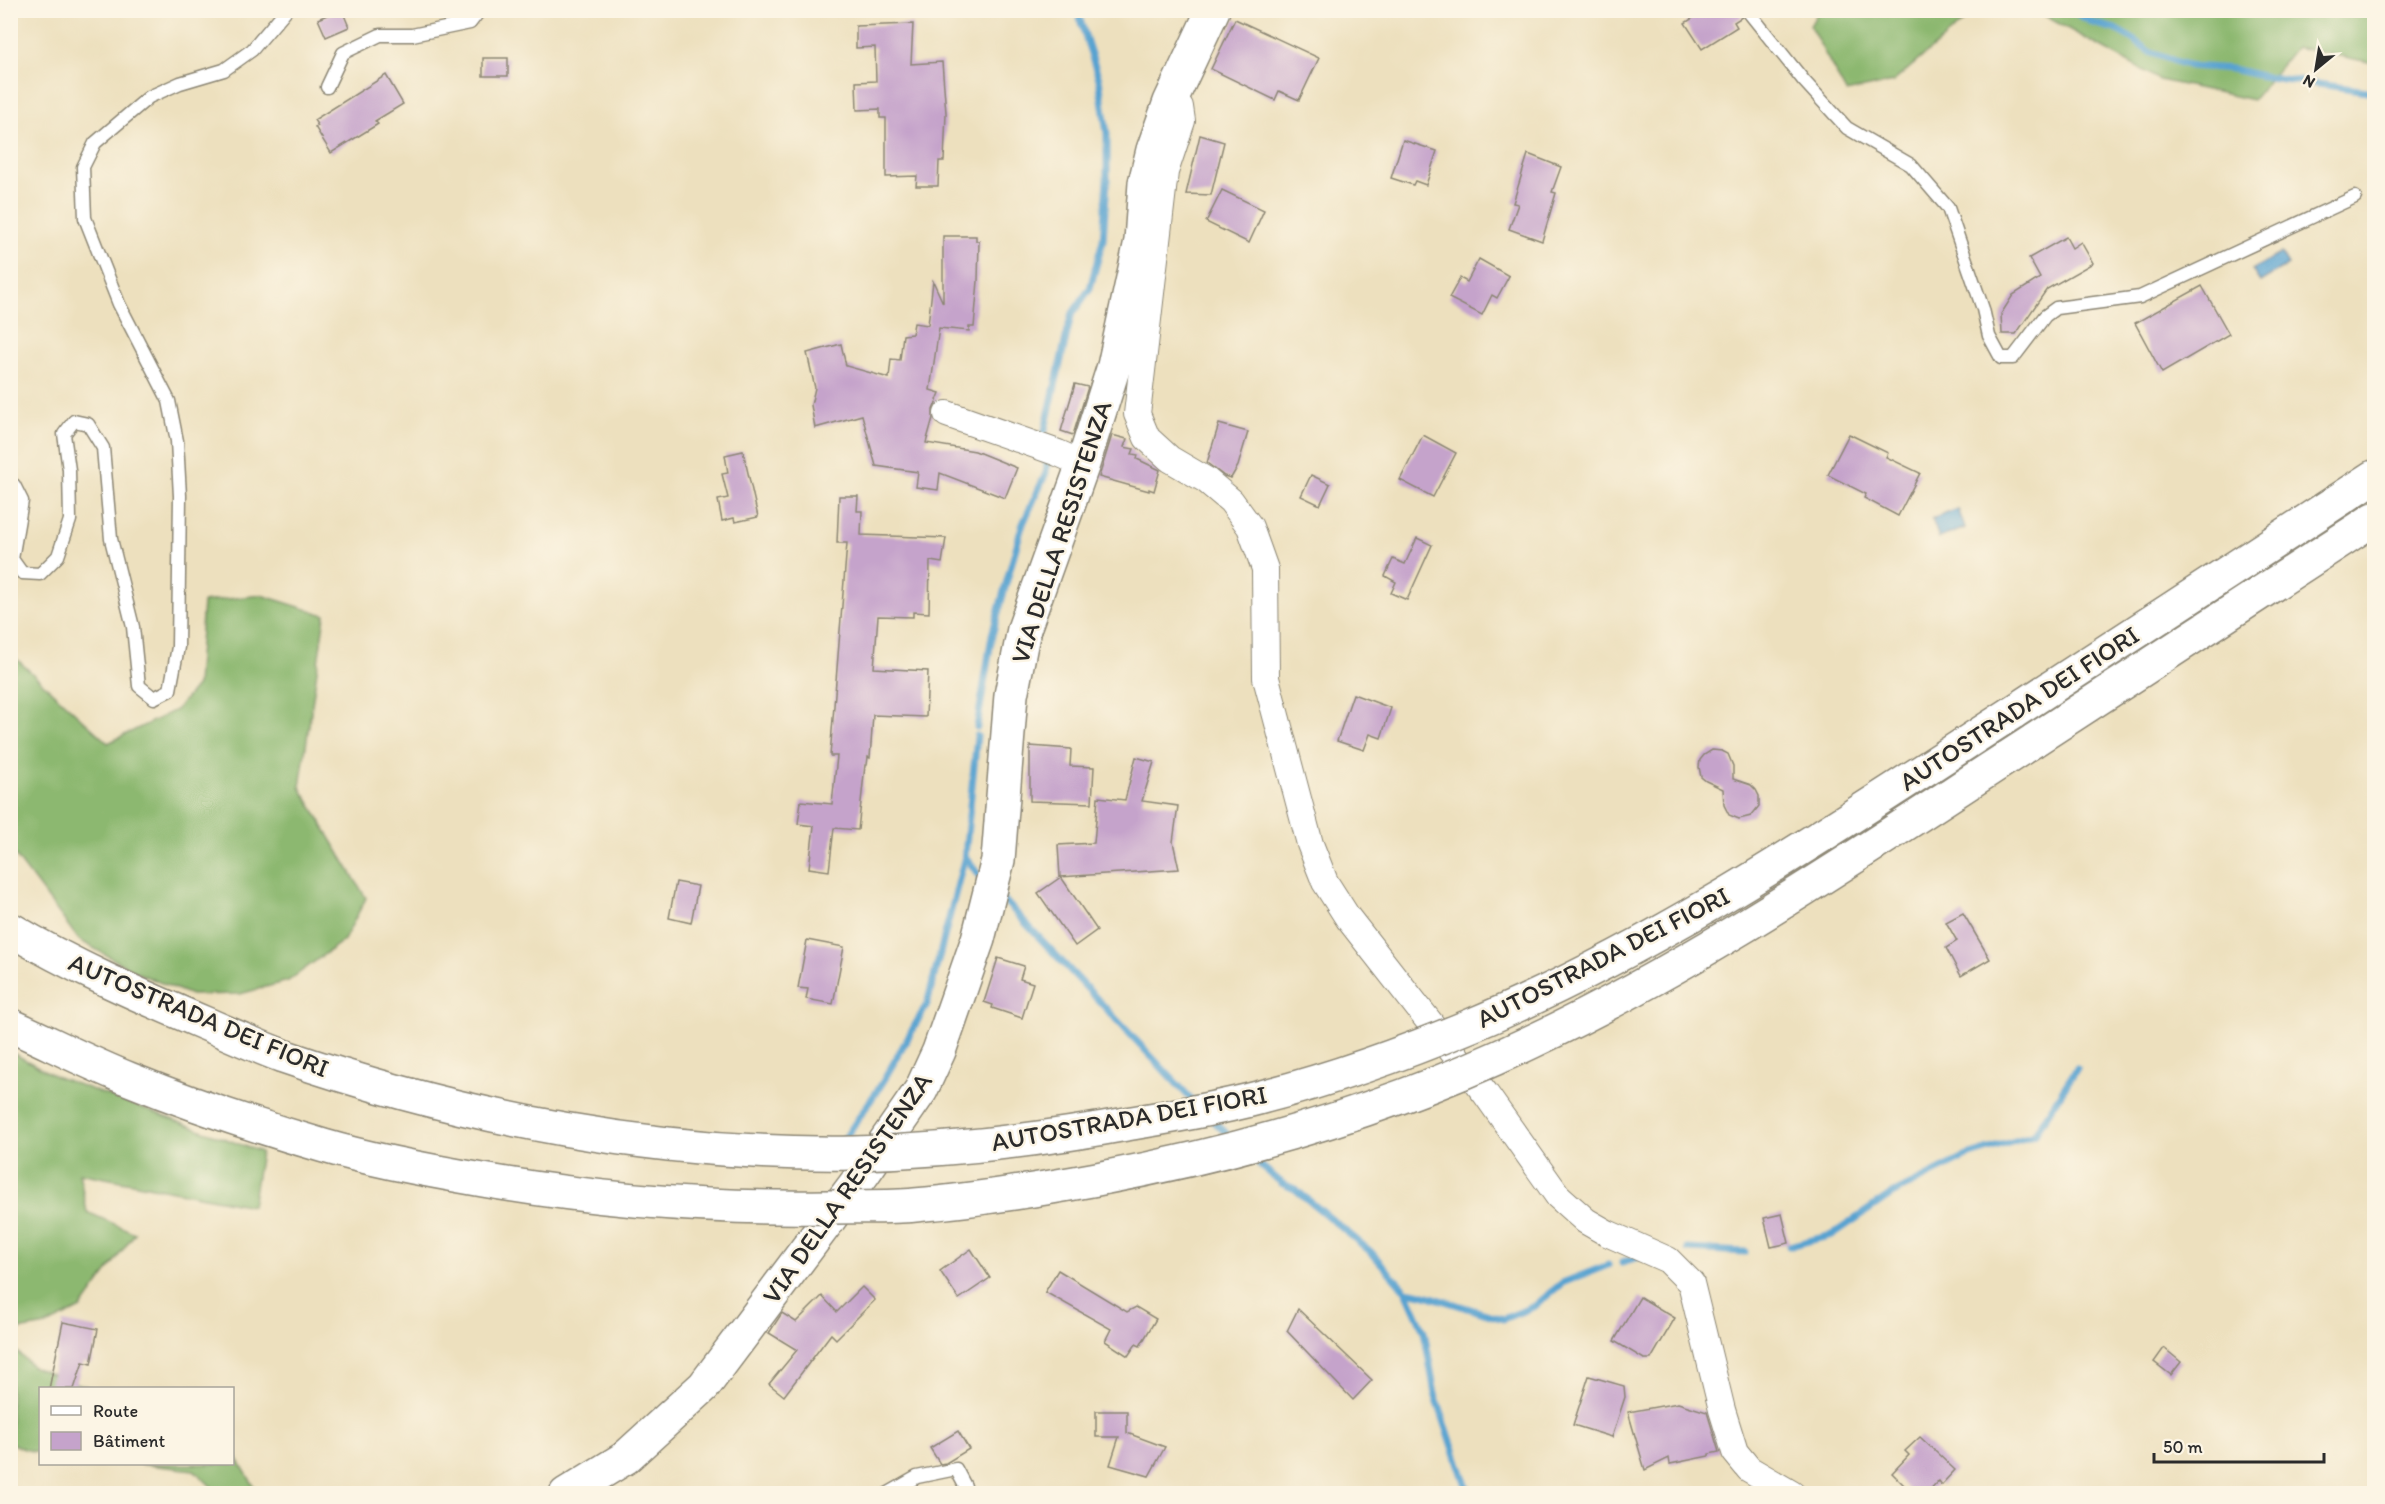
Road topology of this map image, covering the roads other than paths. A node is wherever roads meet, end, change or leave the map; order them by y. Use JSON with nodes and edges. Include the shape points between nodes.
{"nodes":[{"id":1,"x":286,"y":10,"type":"edge"},
{"id":2,"x":480,"y":10,"type":"edge"},
{"id":3,"x":1213,"y":10,"type":"edge"},
{"id":4,"x":1747,"y":10,"type":"edge"},
{"id":5,"x":327,"y":87,"type":"dead end"},
{"id":6,"x":1170,"y":102,"type":"junction"},
{"id":7,"x":2355,"y":197,"type":"dead end"},
{"id":8,"x":947,"y":414,"type":"dead end"},
{"id":9,"x":1071,"y":458,"type":"junction"},
{"id":10,"x":2374,"y":477,"type":"edge"},
{"id":11,"x":10,"y":483,"type":"edge"},
{"id":12,"x":2374,"y":519,"type":"edge"},
{"id":13,"x":10,"y":928,"type":"edge"},
{"id":14,"x":10,"y":1025,"type":"edge"},
{"id":15,"x":566,"y":1494,"type":"edge"},
{"id":16,"x":887,"y":1494,"type":"edge"},
{"id":17,"x":962,"y":1494,"type":"edge"},
{"id":18,"x":1792,"y":1494,"type":"edge"}],
"edges":[{"from":1,"to":11,"type":"lane","via":[[252,50],[224,70],[180,82],[149,98],[95,143],[83,167],[85,218],[119,304],[170,401],[177,441],[178,647],[170,690],[154,698],[139,686],[133,627],[111,539],[103,448],[88,424],[74,421],[64,434],[70,520],[58,556],[40,574],[22,573],[12,560],[21,501]]},
{"from":2,"to":5,"type":"lane","via":[[470,23],[461,26],[412,35],[380,35],[364,42],[343,53]]},
{"from":3,"to":6,"type":"main road","name":"VIA DELLA RESISTENZA"},
{"from":4,"to":7,"type":"lane","via":[[1847,128],[1911,165],[1948,208],[1989,336],[2001,358],[2013,358],[2045,316],[2056,308],[2140,297]]},
{"from":6,"to":9,"type":"main road","name":"VIA DELLA RESISTENZA","via":[[1145,183],[1141,241],[1114,366]]},
{"from":6,"to":18,"type":"street","via":[[1180,107],[1182,121],[1165,172],[1137,414],[1147,438],[1170,459],[1206,480],[1251,527],[1265,569],[1266,678],[1310,844],[1325,882],[1558,1196],[1586,1221],[1668,1260],[1691,1283],[1735,1452],[1749,1468]]},
{"from":8,"to":9,"type":"street"},
{"from":9,"to":15,"type":"main road","name":"VIA DELLA RESISTENZA","via":[[1024,628],[1011,695],[998,860],[978,939],[939,1051],[921,1090],[705,1386],[625,1458]]},
{"from":10,"to":13,"type":"main road","name":"AUTOSTRADA DEI FIORI","bridge":true,"via":[[1715,901],[1574,978],[1473,1025],[1375,1062],[1259,1098],[1166,1117],[1041,1139],[852,1153],[739,1151],[601,1136],[472,1110],[378,1086],[278,1054],[144,998]]},
{"from":12,"to":14,"type":"main road","name":"AUTOSTRADA DEI FIORI","bridge":true,"via":[[1774,907],[1650,981],[1530,1043],[1416,1091],[1288,1136],[1181,1163],[1033,1190],[912,1205],[754,1208],[665,1204],[541,1190],[329,1148],[126,1078]]},
{"from":16,"to":17,"type":"lane","via":[[917,1477],[956,1469],[964,1486]]}]}
